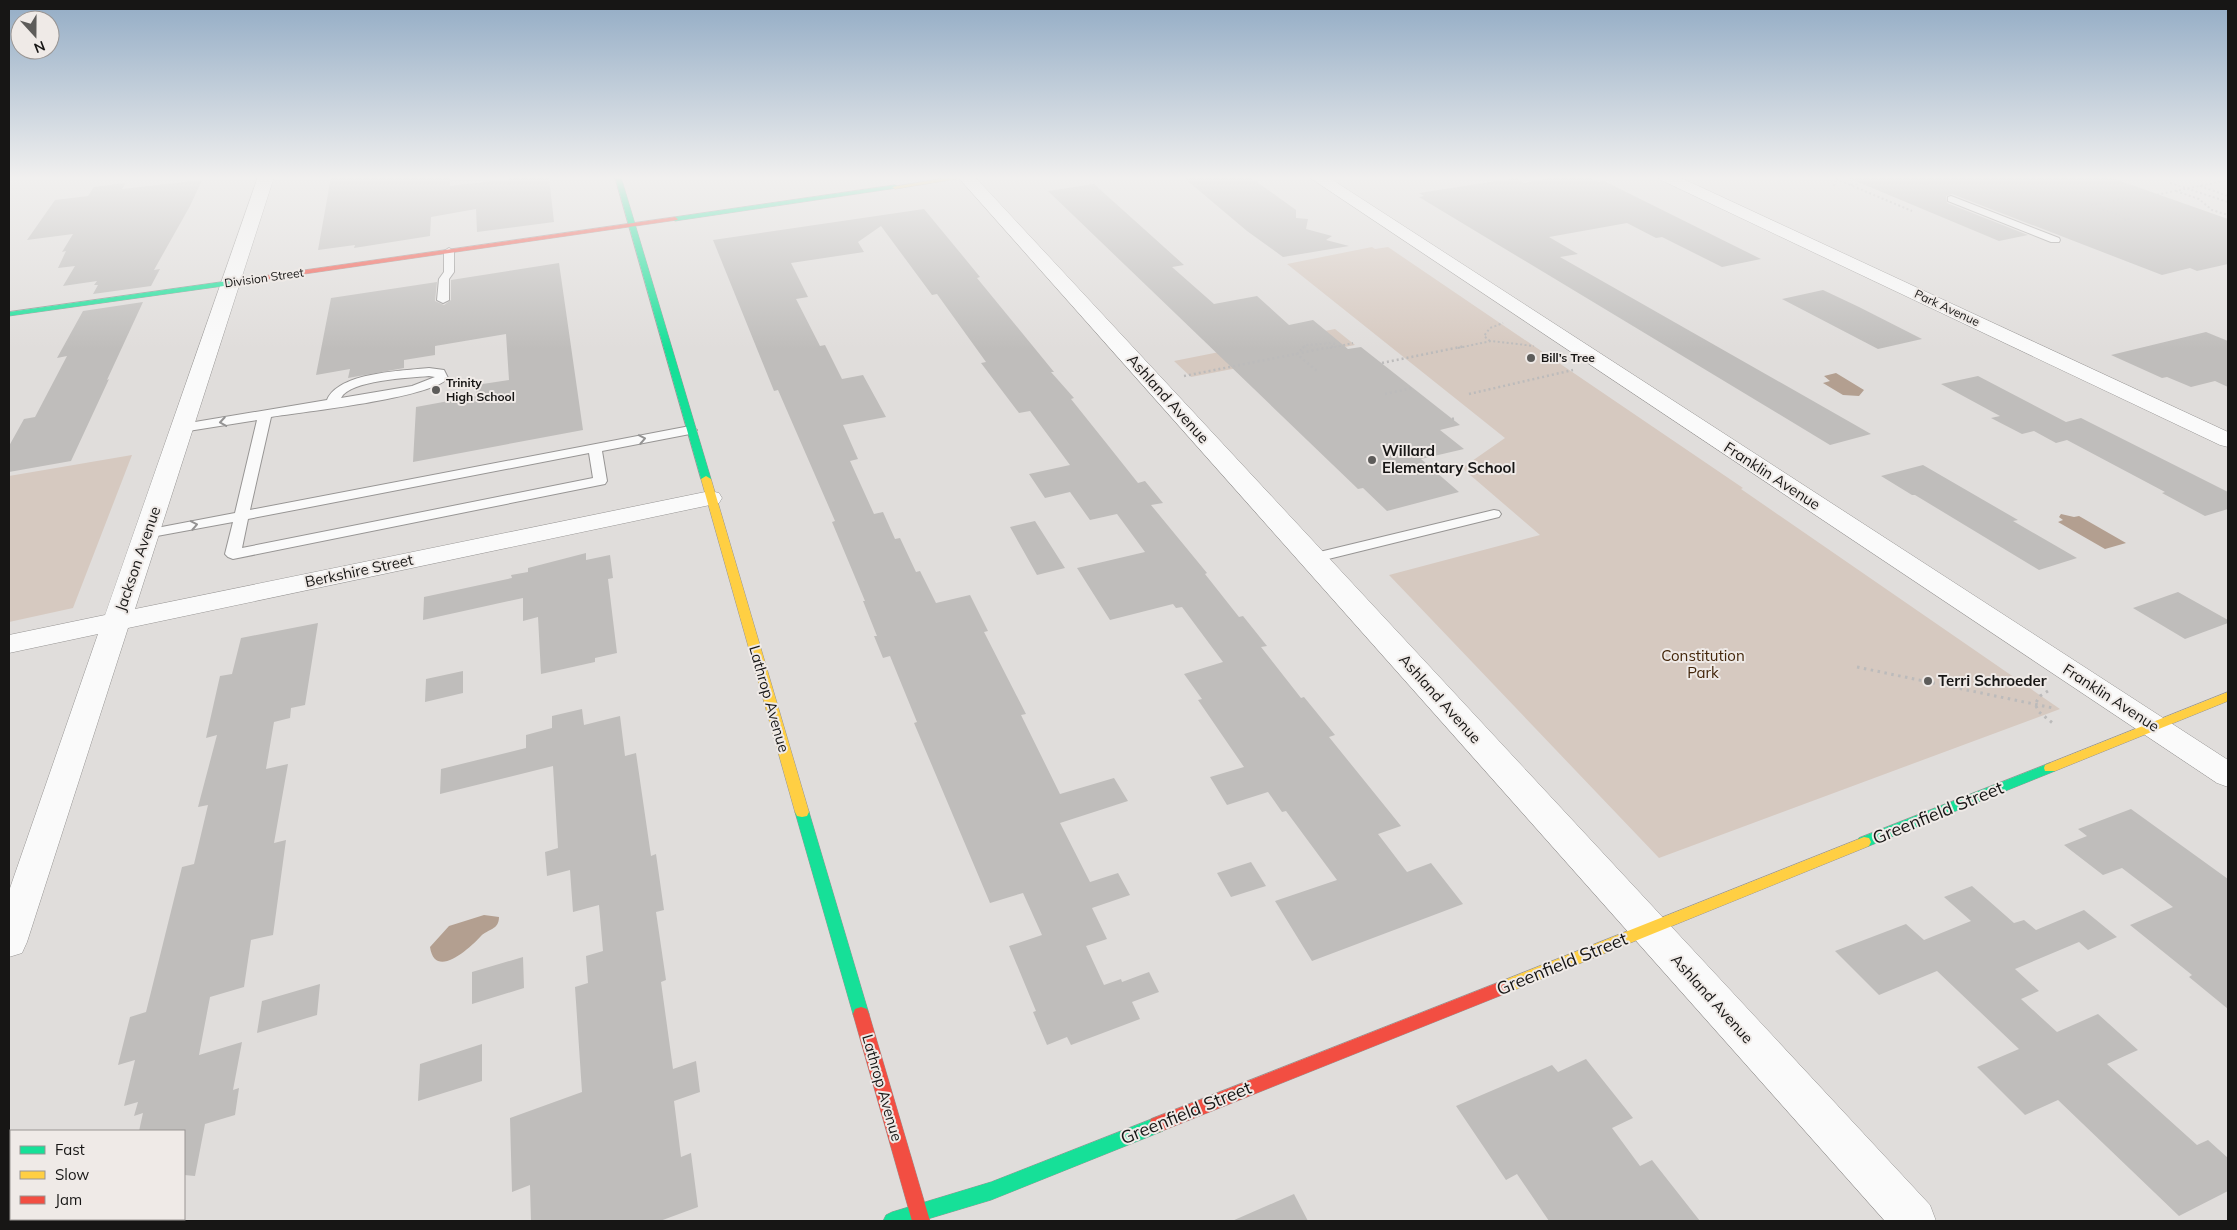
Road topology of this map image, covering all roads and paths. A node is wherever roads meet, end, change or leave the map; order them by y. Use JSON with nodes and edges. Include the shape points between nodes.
{"nodes":[{"id":1,"x":247,"y":234,"type":"edge"},
{"id":2,"x":566,"y":234,"type":"edge"},
{"id":3,"x":635,"y":234,"type":"edge"},
{"id":4,"x":1018,"y":234,"type":"edge"},
{"id":5,"x":1404,"y":234,"type":"edge"},
{"id":6,"x":1789,"y":234,"type":"edge"},
{"id":7,"x":2041,"y":234,"type":"edge"},
{"id":8,"x":2055,"y":240,"type":"dead end"},
{"id":9,"x":450,"y":251,"type":"junction"},
{"id":10,"x":231,"y":283,"type":"junction"},
{"id":11,"x":443,"y":300,"type":"dead end"},
{"id":12,"x":9,"y":314,"type":"edge"},
{"id":13,"x":1503,"y":323,"type":"dead end"},
{"id":14,"x":1491,"y":341,"type":"junction"},
{"id":15,"x":1353,"y":343,"type":"dead end"},
{"id":16,"x":1338,"y":346,"type":"junction"},
{"id":17,"x":1464,"y":346,"type":"junction"},
{"id":18,"x":1539,"y":347,"type":"dead end"},
{"id":19,"x":1470,"y":351,"type":"dead end"},
{"id":20,"x":1297,"y":354,"type":"junction"},
{"id":21,"x":1276,"y":358,"type":"junction"},
{"id":22,"x":1281,"y":363,"type":"dead end"},
{"id":23,"x":1382,"y":363,"type":"dead end"},
{"id":24,"x":1573,"y":370,"type":"dead end"},
{"id":25,"x":1318,"y":372,"type":"dead end"},
{"id":26,"x":1184,"y":376,"type":"dead end"},
{"id":27,"x":1412,"y":388,"type":"dead end"},
{"id":28,"x":1385,"y":394,"type":"dead end"},
{"id":29,"x":1469,"y":394,"type":"dead end"},
{"id":30,"x":334,"y":404,"type":"junction"},
{"id":31,"x":265,"y":415,"type":"junction"},
{"id":32,"x":1456,"y":418,"type":"dead end"},
{"id":33,"x":1452,"y":419,"type":"dead end"},
{"id":34,"x":182,"y":428,"type":"junction"},
{"id":35,"x":690,"y":430,"type":"junction"},
{"id":36,"x":2228,"y":440,"type":"edge"},
{"id":37,"x":594,"y":448,"type":"junction"},
{"id":38,"x":710,"y":498,"type":"junction"},
{"id":39,"x":1494,"y":514,"type":"dead end"},
{"id":40,"x":242,"y":516,"type":"junction"},
{"id":41,"x":146,"y":534,"type":"junction"},
{"id":42,"x":1312,"y":558,"type":"junction"},
{"id":43,"x":116,"y":622,"type":"junction"},
{"id":44,"x":9,"y":644,"type":"edge"},
{"id":45,"x":1857,"y":668,"type":"dead end"},
{"id":46,"x":2048,"y":691,"type":"dead end"},
{"id":47,"x":2228,"y":696,"type":"edge"},
{"id":48,"x":2035,"y":705,"type":"junction"},
{"id":49,"x":2053,"y":708,"type":"dead end"},
{"id":50,"x":2055,"y":725,"type":"dead end"},
{"id":51,"x":2153,"y":725,"type":"junction"},
{"id":52,"x":2228,"y":774,"type":"edge"},
{"id":53,"x":1648,"y":929,"type":"junction"},
{"id":54,"x":9,"y":942,"type":"edge"},
{"id":55,"x":920,"y":1217,"type":"edge"},
{"id":56,"x":892,"y":1221,"type":"edge"},
{"id":57,"x":1914,"y":1221,"type":"edge"}],
"edges":[{"from":1,"to":10,"type":"street","name":"Jackson Avenue"},
{"from":2,"to":9,"type":"street","name":"Division Street"},
{"from":3,"to":35,"type":"street","name":"Lathrop Avenue"},
{"from":4,"to":42,"type":"street","name":"Ashland Avenue"},
{"from":5,"to":51,"type":"street","name":"Franklin Avenue"},
{"from":6,"to":36,"type":"street","name":"Park Avenue"},
{"from":7,"to":8,"type":"lane"},
{"from":9,"to":10,"type":"street","name":"Division Street"},
{"from":9,"to":11,"type":"lane"},
{"from":10,"to":12,"type":"street","name":"Division Street"},
{"from":10,"to":34,"type":"street","name":"Jackson Avenue"},
{"from":13,"to":14,"type":"path","via":[[1490,328],[1484,336]]},
{"from":14,"to":17,"type":"path"},
{"from":14,"to":18,"type":"path"},
{"from":15,"to":16,"type":"path"},
{"from":16,"to":20,"type":"path"},
{"from":16,"to":20,"type":"path","via":[[1333,343],[1306,344]]},
{"from":17,"to":19,"type":"path"},
{"from":17,"to":23,"type":"path"},
{"from":20,"to":21,"type":"path"},
{"from":20,"to":25,"type":"path"},
{"from":21,"to":22,"type":"path"},
{"from":21,"to":26,"type":"path"},
{"from":24,"to":29,"type":"path"},
{"from":27,"to":28,"type":"path"},
{"from":30,"to":30,"type":"lane","via":[[418,389],[442,378],[440,373],[429,372],[358,383],[336,394]]},
{"from":30,"to":31,"type":"lane"},
{"from":31,"to":34,"type":"lane","one_way":true},
{"from":31,"to":40,"type":"lane"},
{"from":32,"to":33,"type":"path"},
{"from":34,"to":41,"type":"street","name":"Jackson Avenue"},
{"from":37,"to":35,"type":"lane","one_way":true},
{"from":35,"to":38,"type":"street","name":"Lathrop Avenue"},
{"from":37,"to":40,"type":"lane"},
{"from":37,"to":40,"type":"lane","via":[[600,481],[233,554]]},
{"from":38,"to":43,"type":"street","name":"Berkshire Street"},
{"from":38,"to":55,"type":"street","name":"Lathrop Avenue"},
{"from":39,"to":42,"type":"lane"},
{"from":41,"to":40,"type":"lane","one_way":true},
{"from":41,"to":43,"type":"street","name":"Jackson Avenue"},
{"from":42,"to":53,"type":"street","name":"Ashland Avenue"},
{"from":43,"to":44,"type":"street","name":"Berkshire Street"},
{"from":43,"to":54,"type":"street","name":"Jackson Avenue"},
{"from":45,"to":48,"type":"path"},
{"from":46,"to":48,"type":"path","via":[[2034,700]]},
{"from":47,"to":51,"type":"street","name":"Greenfield Street"},
{"from":48,"to":49,"type":"path"},
{"from":48,"to":50,"type":"path"},
{"from":51,"to":52,"type":"street","name":"Franklin Avenue"},
{"from":51,"to":53,"type":"street","name":"Greenfield Street"},
{"from":53,"to":55,"type":"street","name":"Greenfield Street"},
{"from":53,"to":57,"type":"street","name":"Ashland Avenue"},
{"from":55,"to":56,"type":"street","name":"Greenfield Street"}]}
